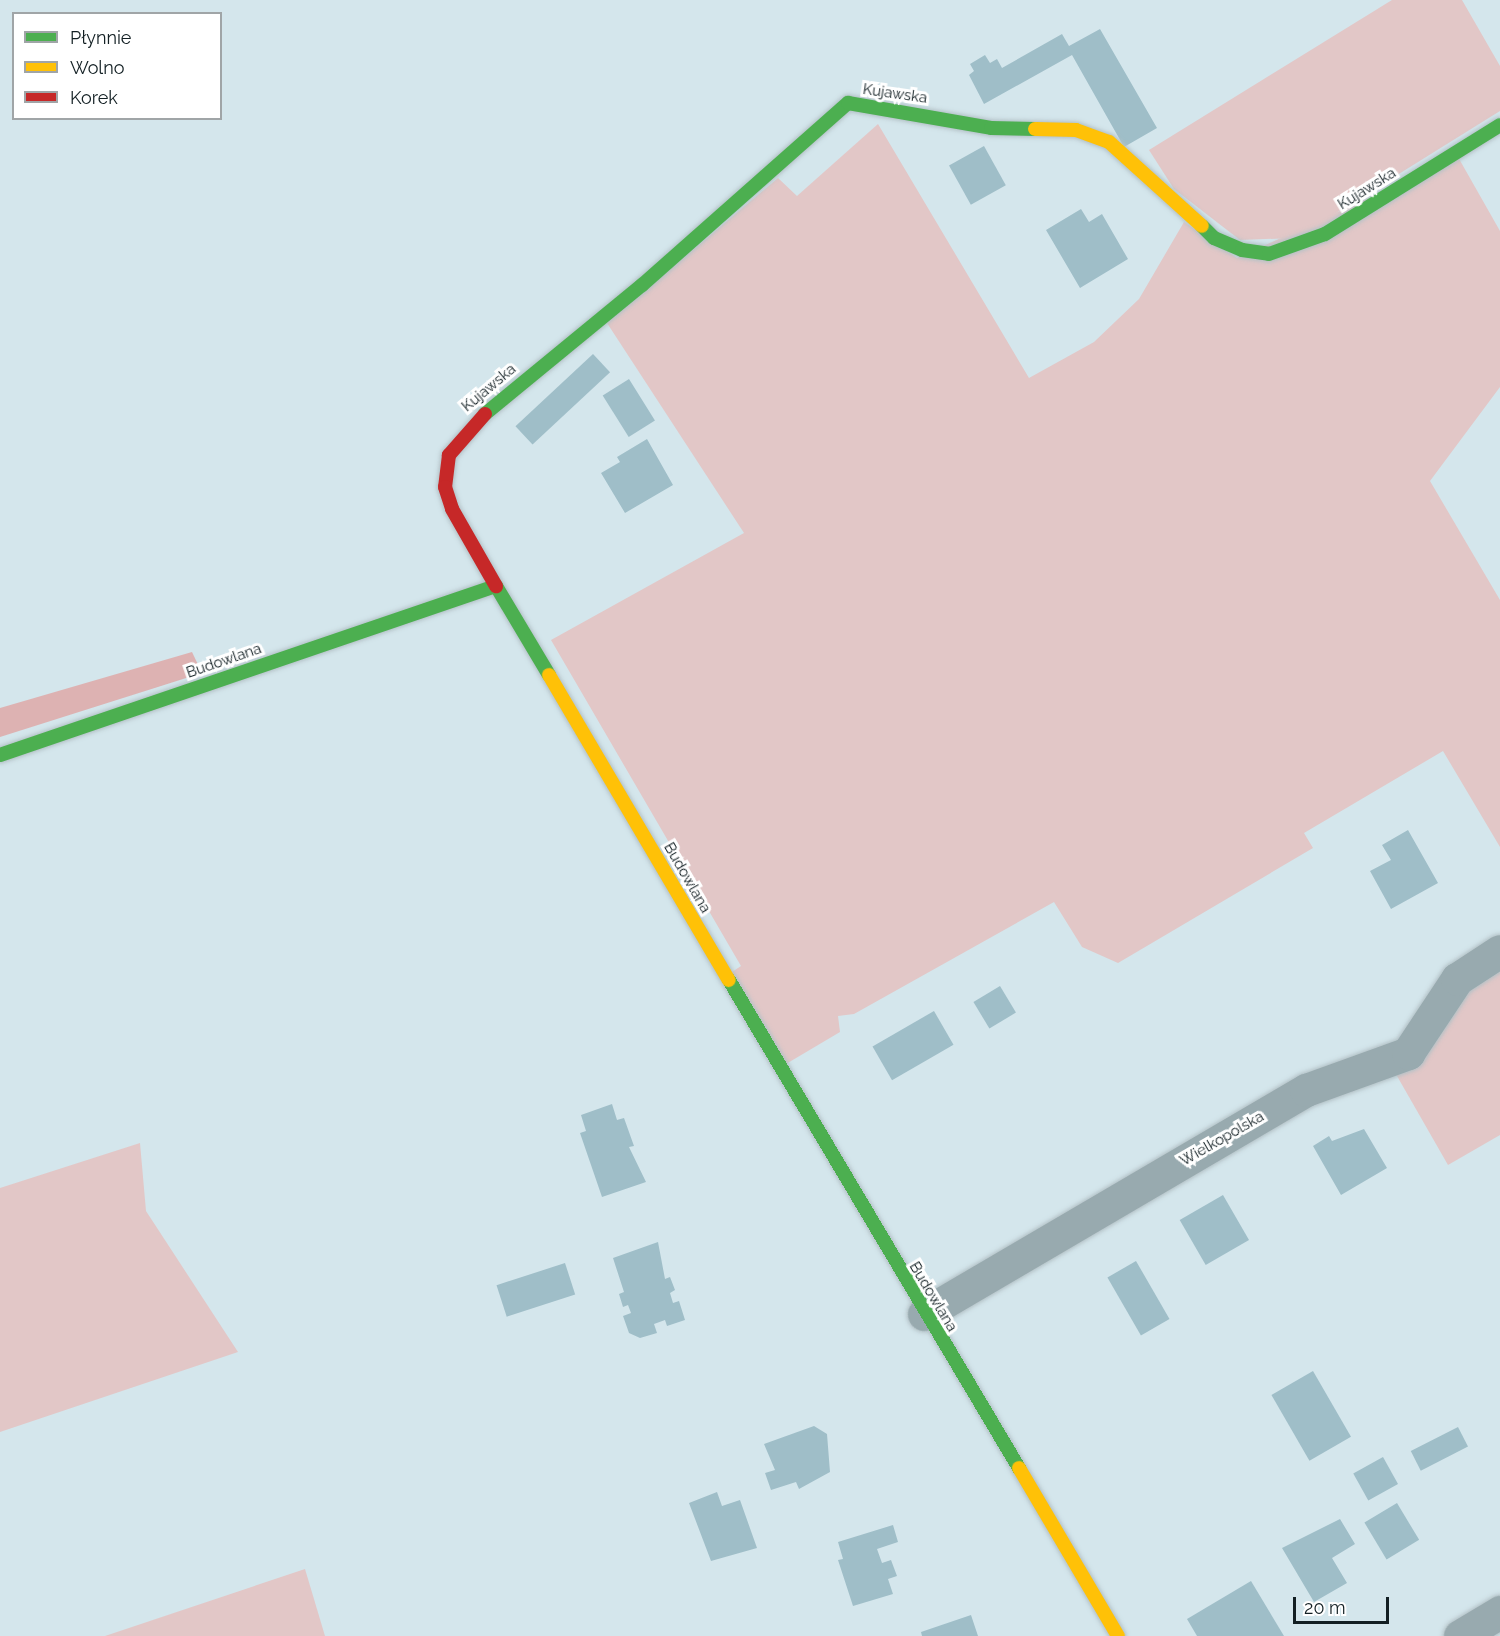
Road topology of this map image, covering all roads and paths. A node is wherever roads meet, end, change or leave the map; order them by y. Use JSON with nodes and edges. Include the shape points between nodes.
{"nodes":[{"id":1,"x":1500,"y":125,"type":"edge"},
{"id":2,"x":496,"y":586,"type":"junction"},
{"id":3,"x":0,"y":754,"type":"edge"},
{"id":4,"x":1500,"y":951,"type":"edge"},
{"id":5,"x":924,"y":1314,"type":"junction"},
{"id":6,"x":1500,"y":1612,"type":"edge"},
{"id":7,"x":1118,"y":1636,"type":"edge"},
{"id":8,"x":1460,"y":1636,"type":"edge"}],
"edges":[{"from":1,"to":2,"type":"street","name":"Kujawska","via":[[1325,234],[1269,254],[1242,250],[1214,237],[1109,142],[1076,130],[991,128],[914,111],[848,103],[465,433],[449,455],[445,487],[452,509]]},
{"from":2,"to":3,"type":"street","name":"Budowlana"},
{"from":2,"to":5,"type":"street","name":"Budowlana"},
{"from":4,"to":5,"type":"street","name":"Wielkopolska","via":[[1457,979],[1408,1053],[1306,1089]]},
{"from":5,"to":7,"type":"street","name":"Budowlana"},
{"from":6,"to":8,"type":"street"}]}
